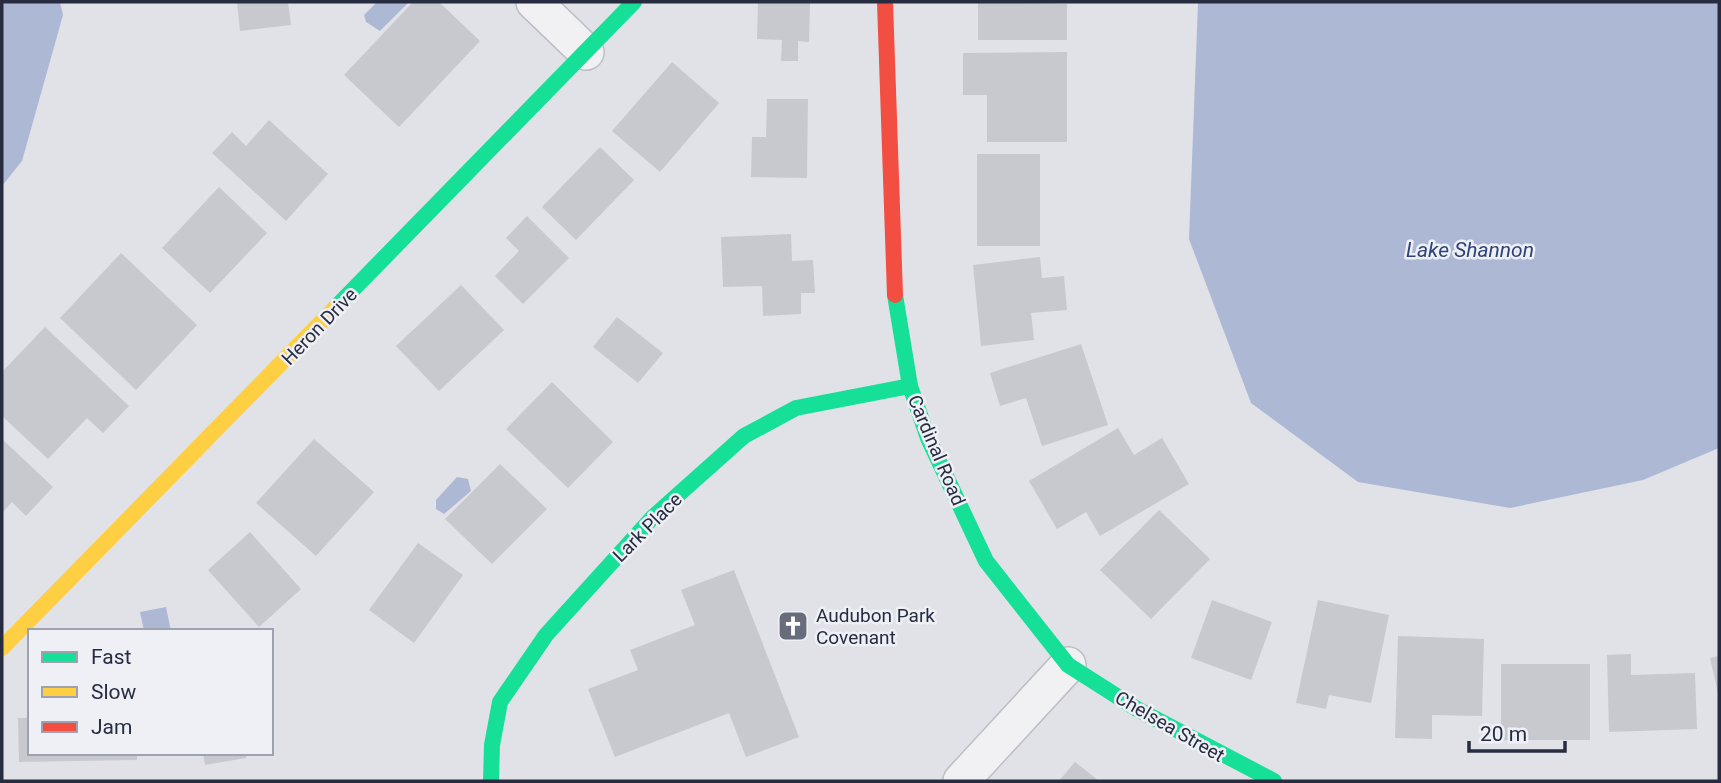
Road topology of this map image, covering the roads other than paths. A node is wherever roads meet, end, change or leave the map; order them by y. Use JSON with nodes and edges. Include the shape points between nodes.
{"nodes":[{"id":1,"x":534,"y":2,"type":"edge"},
{"id":2,"x":634,"y":2,"type":"edge"},
{"id":3,"x":885,"y":2,"type":"edge"},
{"id":4,"x":586,"y":52,"type":"junction"},
{"id":5,"x":910,"y":386,"type":"junction"},
{"id":6,"x":2,"y":648,"type":"edge"},
{"id":7,"x":1068,"y":665,"type":"junction"},
{"id":8,"x":491,"y":781,"type":"edge"},
{"id":9,"x":961,"y":781,"type":"edge"},
{"id":10,"x":1274,"y":781,"type":"edge"}],
"edges":[{"from":1,"to":4,"type":"street"},
{"from":2,"to":4,"type":"street","name":"Heron Drive"},
{"from":3,"to":5,"type":"street","name":"Cardinal Road","via":[[895,306]]},
{"from":4,"to":6,"type":"street","name":"Heron Drive"},
{"from":5,"to":7,"type":"street","name":"Cardinal Road","via":[[928,438],[986,561]]},
{"from":5,"to":8,"type":"street","name":"Lark Place","via":[[796,408],[744,436],[652,518],[546,635],[500,702]]},
{"from":7,"to":9,"type":"street"},
{"from":7,"to":10,"type":"street","name":"Chelsea Street","via":[[1137,709]]}]}
